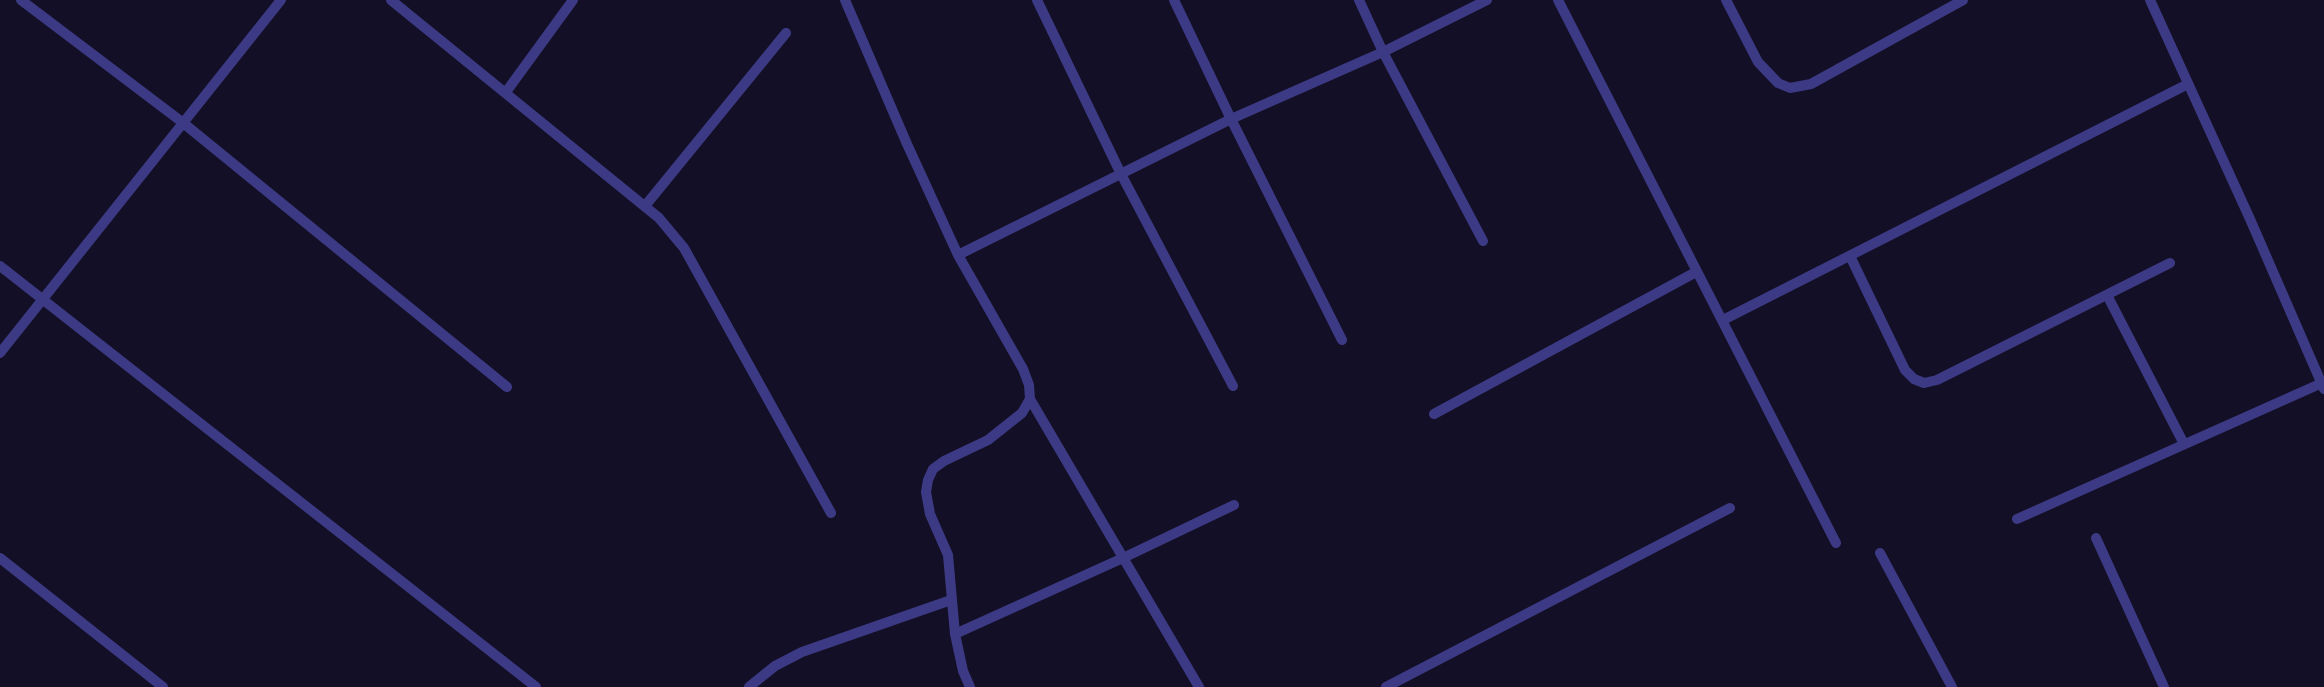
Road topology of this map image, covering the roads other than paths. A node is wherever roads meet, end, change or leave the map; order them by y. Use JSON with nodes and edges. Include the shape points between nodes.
{"nodes":[{"id":1,"x":21,"y":0,"type":"edge"},
{"id":2,"x":281,"y":0,"type":"edge"},
{"id":3,"x":391,"y":0,"type":"edge"},
{"id":4,"x":573,"y":0,"type":"edge"},
{"id":5,"x":845,"y":0,"type":"edge"},
{"id":6,"x":1037,"y":0,"type":"edge"},
{"id":7,"x":1174,"y":0,"type":"edge"},
{"id":8,"x":1359,"y":0,"type":"edge"},
{"id":9,"x":1487,"y":0,"type":"edge"},
{"id":10,"x":1558,"y":0,"type":"edge"},
{"id":11,"x":1726,"y":0,"type":"edge"},
{"id":12,"x":1963,"y":0,"type":"edge"},
{"id":13,"x":2150,"y":0,"type":"edge"},
{"id":14,"x":786,"y":33,"type":"dead end"},
{"id":15,"x":1383,"y":52,"type":"junction"},
{"id":16,"x":2188,"y":84,"type":"junction"},
{"id":17,"x":506,"y":92,"type":"junction"},
{"id":18,"x":1231,"y":119,"type":"junction"},
{"id":19,"x":182,"y":122,"type":"junction"},
{"id":20,"x":1121,"y":174,"type":"junction"},
{"id":21,"x":645,"y":206,"type":"junction"},
{"id":22,"x":1483,"y":241,"type":"dead end"},
{"id":23,"x":958,"y":255,"type":"junction"},
{"id":24,"x":1850,"y":256,"type":"junction"},
{"id":25,"x":2170,"y":263,"type":"dead end"},
{"id":26,"x":0,"y":266,"type":"edge"},
{"id":27,"x":1696,"y":272,"type":"junction"},
{"id":28,"x":2107,"y":295,"type":"junction"},
{"id":29,"x":43,"y":298,"type":"junction"},
{"id":30,"x":1723,"y":320,"type":"junction"},
{"id":31,"x":1342,"y":340,"type":"dead end"},
{"id":32,"x":0,"y":353,"type":"edge"},
{"id":33,"x":1233,"y":386,"type":"dead end"},
{"id":34,"x":2323,"y":386,"type":"edge"},
{"id":35,"x":507,"y":387,"type":"dead end"},
{"id":36,"x":1030,"y":399,"type":"junction"},
{"id":37,"x":1434,"y":414,"type":"dead end"},
{"id":38,"x":2184,"y":444,"type":"junction"},
{"id":39,"x":1234,"y":505,"type":"dead end"},
{"id":40,"x":1730,"y":508,"type":"dead end"},
{"id":41,"x":831,"y":513,"type":"dead end"},
{"id":42,"x":2017,"y":519,"type":"dead end"},
{"id":43,"x":2096,"y":538,"type":"dead end"},
{"id":44,"x":1836,"y":543,"type":"dead end"},
{"id":45,"x":1880,"y":553,"type":"dead end"},
{"id":46,"x":0,"y":558,"type":"edge"},
{"id":47,"x":1123,"y":558,"type":"junction"},
{"id":48,"x":951,"y":600,"type":"junction"},
{"id":49,"x":955,"y":634,"type":"junction"},
{"id":50,"x":163,"y":687,"type":"edge"},
{"id":51,"x":536,"y":687,"type":"edge"},
{"id":52,"x":749,"y":687,"type":"edge"},
{"id":53,"x":970,"y":687,"type":"edge"},
{"id":54,"x":1199,"y":687,"type":"edge"},
{"id":55,"x":1386,"y":687,"type":"edge"},
{"id":56,"x":1952,"y":687,"type":"edge"},
{"id":57,"x":2164,"y":687,"type":"edge"}],
"edges":[{"from":1,"to":19,"type":"street"},
{"from":2,"to":19,"type":"street"},
{"from":3,"to":17,"type":"street"},
{"from":4,"to":17,"type":"street"},
{"from":5,"to":23,"type":"street"},
{"from":6,"to":20,"type":"street"},
{"from":7,"to":18,"type":"street"},
{"from":8,"to":15,"type":"street"},
{"from":9,"to":15,"type":"street"},
{"from":10,"to":27,"type":"street"},
{"from":11,"to":12,"type":"street","via":[[1758,62],[1778,83],[1790,88],[1811,84]]},
{"from":13,"to":16,"type":"street"},
{"from":14,"to":21,"type":"street"},
{"from":15,"to":18,"type":"street"},
{"from":15,"to":22,"type":"street"},
{"from":16,"to":24,"type":"street"},
{"from":16,"to":34,"type":"street"},
{"from":17,"to":21,"type":"street"},
{"from":18,"to":20,"type":"street"},
{"from":18,"to":31,"type":"street"},
{"from":19,"to":29,"type":"street"},
{"from":19,"to":35,"type":"street"},
{"from":20,"to":23,"type":"street"},
{"from":20,"to":33,"type":"street"},
{"from":21,"to":41,"type":"street","via":[[660,218],[684,248]]},
{"from":23,"to":36,"type":"street","via":[[1023,369],[1029,385]]},
{"from":24,"to":28,"type":"street","via":[[1905,370],[1914,379],[1924,383],[1937,380]]},
{"from":24,"to":30,"type":"street"},
{"from":25,"to":28,"type":"street"},
{"from":26,"to":29,"type":"street"},
{"from":27,"to":30,"type":"street"},
{"from":27,"to":37,"type":"street"},
{"from":28,"to":38,"type":"street"},
{"from":29,"to":32,"type":"street"},
{"from":29,"to":51,"type":"street"},
{"from":30,"to":44,"type":"street","via":[[1772,422]]},
{"from":34,"to":38,"type":"street"},
{"from":36,"to":47,"type":"street"},
{"from":36,"to":48,"type":"street","via":[[1022,413],[1013,421],[988,440],[944,461],[933,469],[928,480],[926,492],[930,514],[948,555]]},
{"from":38,"to":42,"type":"street"},
{"from":39,"to":47,"type":"street"},
{"from":40,"to":55,"type":"street"},
{"from":43,"to":57,"type":"street"},
{"from":45,"to":56,"type":"street"},
{"from":46,"to":50,"type":"street"},
{"from":47,"to":49,"type":"street"},
{"from":47,"to":54,"type":"street"},
{"from":48,"to":49,"type":"street"},
{"from":48,"to":52,"type":"street","via":[[802,652],[775,666]]},
{"from":49,"to":53,"type":"street","via":[[963,671]]}]}
